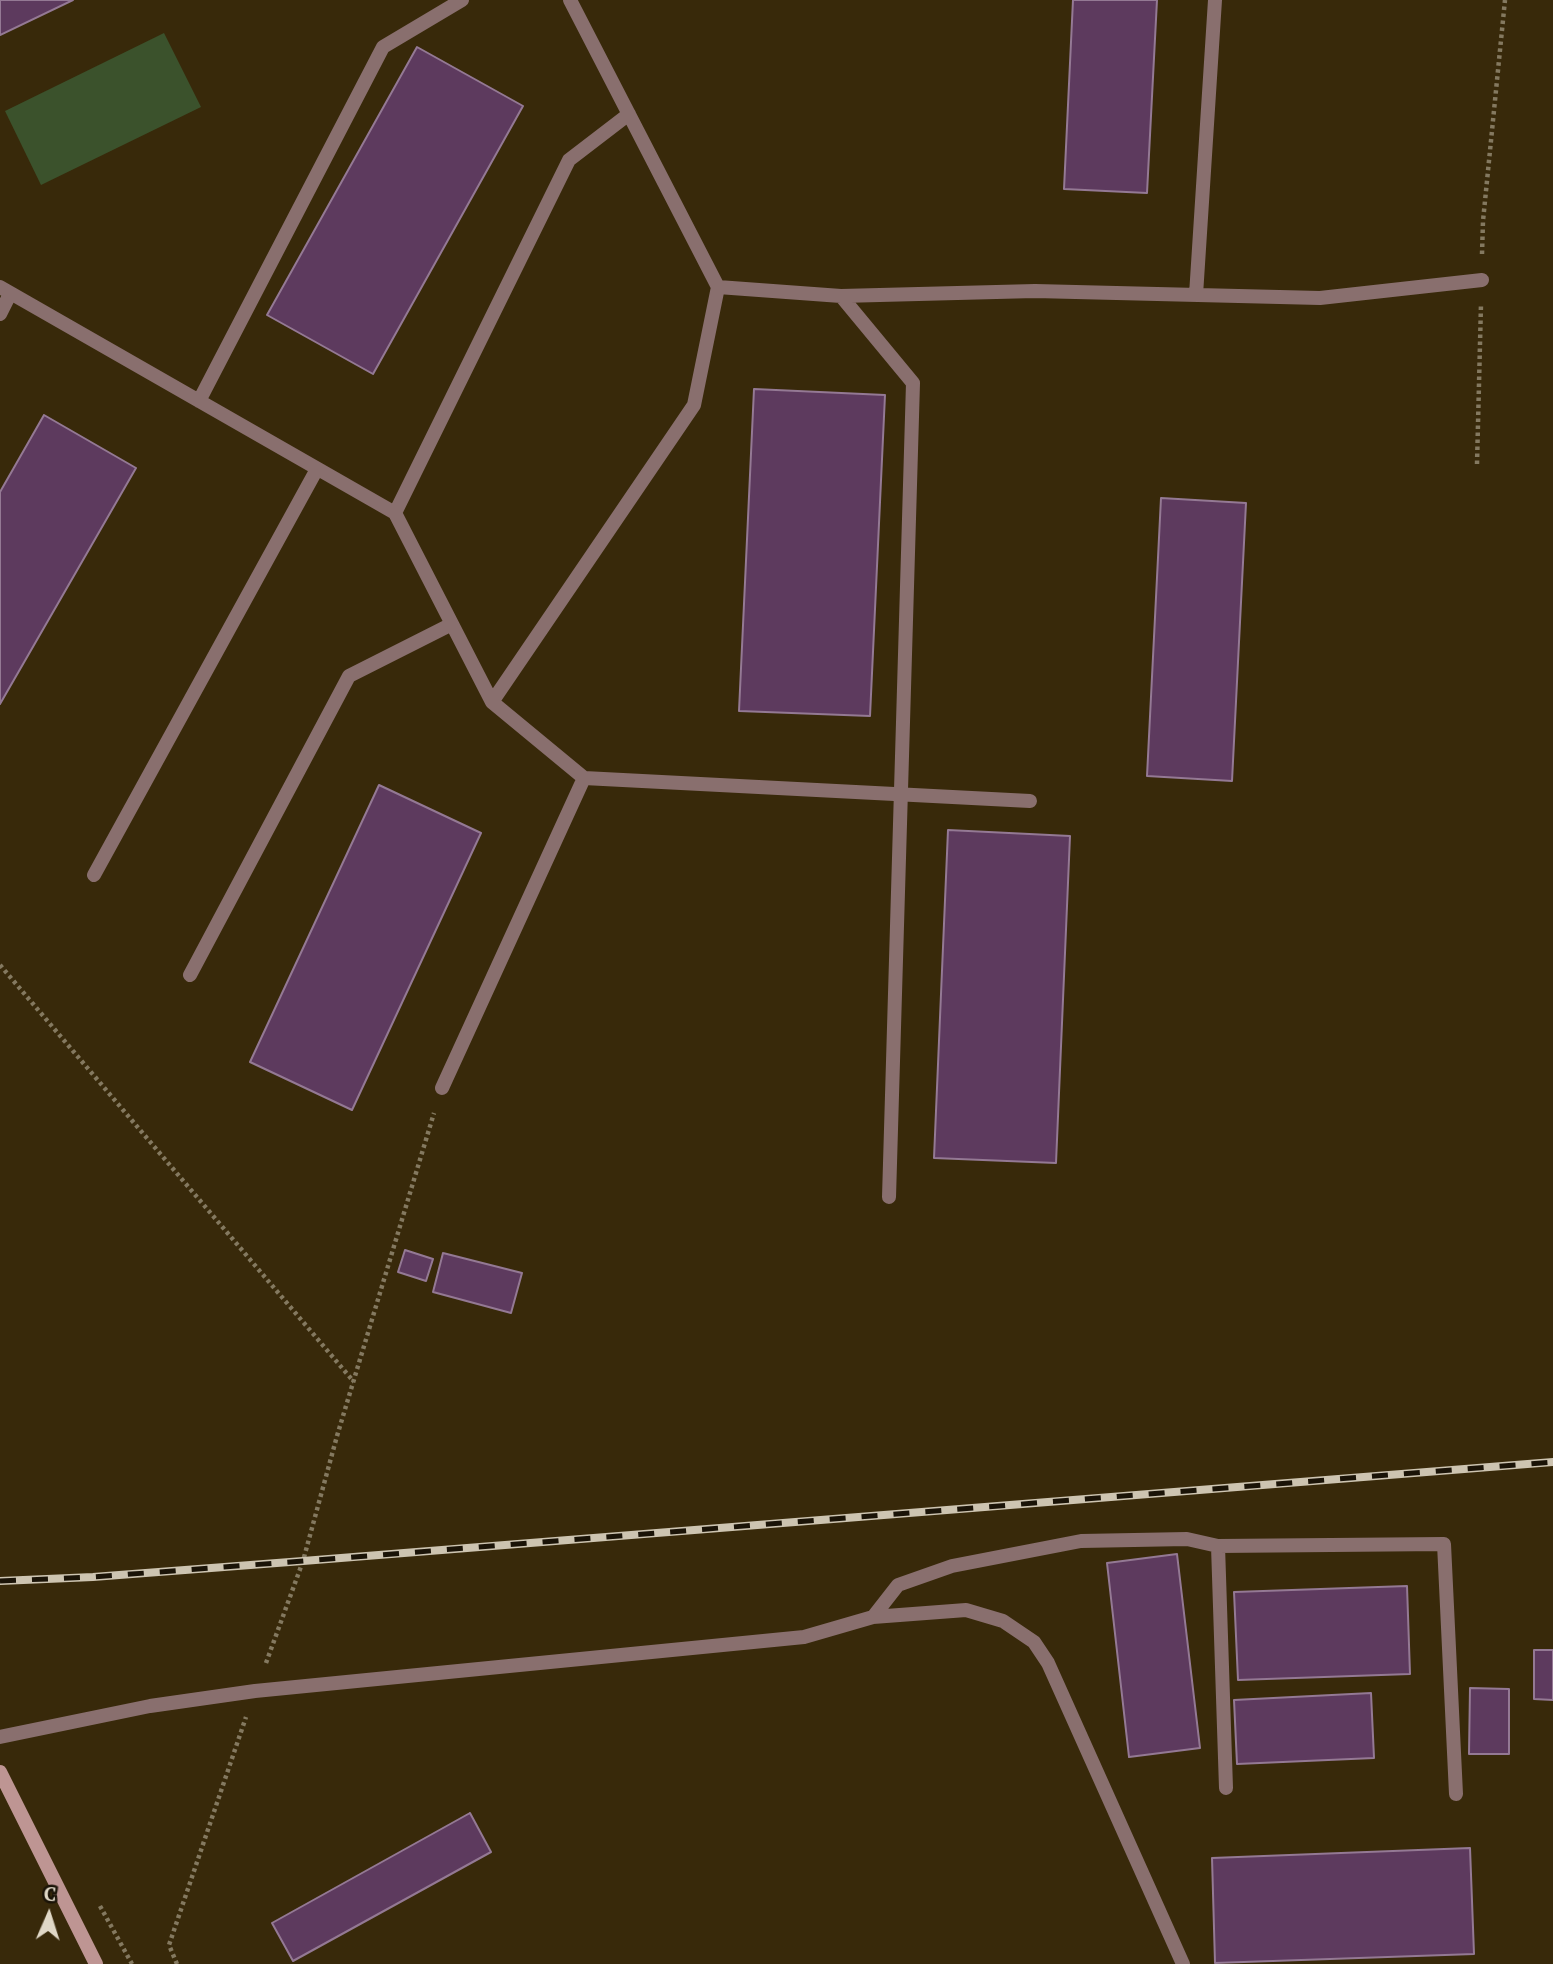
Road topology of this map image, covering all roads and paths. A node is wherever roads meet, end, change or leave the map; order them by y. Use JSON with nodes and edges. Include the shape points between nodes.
{"nodes":[{"id":1,"x":463,"y":0,"type":"edge"},
{"id":2,"x":570,"y":0,"type":"edge"},
{"id":3,"x":1215,"y":0,"type":"edge"},
{"id":4,"x":1505,"y":0,"type":"edge"},
{"id":5,"x":629,"y":114,"type":"junction"},
{"id":6,"x":1482,"y":280,"type":"junction"},
{"id":7,"x":718,"y":287,"type":"junction"},
{"id":8,"x":5,"y":290,"type":"edge"},
{"id":9,"x":1196,"y":295,"type":"junction"},
{"id":10,"x":841,"y":296,"type":"junction"},
{"id":11,"x":0,"y":314,"type":"edge"},
{"id":12,"x":199,"y":401,"type":"junction"},
{"id":13,"x":1477,"y":464,"type":"dead end"},
{"id":14,"x":317,"y":469,"type":"junction"},
{"id":15,"x":395,"y":513,"type":"junction"},
{"id":16,"x":452,"y":624,"type":"junction"},
{"id":17,"x":492,"y":702,"type":"junction"},
{"id":18,"x":584,"y":778,"type":"junction"},
{"id":19,"x":901,"y":794,"type":"junction"},
{"id":20,"x":1030,"y":801,"type":"dead end"},
{"id":21,"x":94,"y":875,"type":"dead end"},
{"id":22,"x":0,"y":965,"type":"edge"},
{"id":23,"x":190,"y":975,"type":"dead end"},
{"id":24,"x":442,"y":1088,"type":"joint"},
{"id":25,"x":889,"y":1197,"type":"dead end"},
{"id":26,"x":354,"y":1382,"type":"junction"},
{"id":27,"x":1218,"y":1546,"type":"junction"},
{"id":28,"x":873,"y":1617,"type":"junction"},
{"id":29,"x":255,"y":1691,"type":"junction"},
{"id":30,"x":0,"y":1737,"type":"edge"},
{"id":31,"x":0,"y":1772,"type":"edge"},
{"id":32,"x":1226,"y":1788,"type":"dead end"},
{"id":33,"x":1456,"y":1794,"type":"dead end"},
{"id":34,"x":96,"y":1964,"type":"edge"},
{"id":35,"x":177,"y":1964,"type":"edge"},
{"id":36,"x":1183,"y":1964,"type":"edge"}],
"edges":[{"from":1,"to":12,"type":"lane","via":[[383,47]]},
{"from":2,"to":5,"type":"lane"},
{"from":3,"to":9,"type":"lane"},
{"from":4,"to":6,"type":"path","via":[[1483,221]]},
{"from":5,"to":7,"type":"lane"},
{"from":5,"to":15,"type":"lane","via":[[569,160]]},
{"from":6,"to":9,"type":"lane","via":[[1320,298]]},
{"from":6,"to":13,"type":"path"},
{"from":7,"to":10,"type":"lane"},
{"from":7,"to":17,"type":"lane","via":[[694,405]]},
{"from":8,"to":11,"type":"lane"},
{"from":8,"to":12,"type":"lane"},
{"from":9,"to":10,"type":"lane","via":[[1035,291]]},
{"from":10,"to":19,"type":"lane","via":[[914,383]]},
{"from":12,"to":14,"type":"lane"},
{"from":14,"to":15,"type":"lane"},
{"from":14,"to":21,"type":"lane"},
{"from":15,"to":16,"type":"lane"},
{"from":16,"to":17,"type":"lane"},
{"from":16,"to":23,"type":"lane","via":[[349,676]]},
{"from":17,"to":18,"type":"lane"},
{"from":18,"to":19,"type":"lane"},
{"from":18,"to":24,"type":"lane"},
{"from":19,"to":20,"type":"lane"},
{"from":19,"to":25,"type":"lane"},
{"from":22,"to":26,"type":"path"},
{"from":24,"to":26,"type":"path"},
{"from":26,"to":29,"type":"path","via":[[303,1561]]},
{"from":27,"to":28,"type":"lane","via":[[1187,1539],[1081,1541],[952,1566],[898,1585]]},
{"from":27,"to":32,"type":"lane"},
{"from":27,"to":33,"type":"lane","via":[[1444,1544]]},
{"from":28,"to":29,"type":"lane","via":[[804,1637]]},
{"from":28,"to":36,"type":"lane","via":[[966,1610],[1003,1621],[1034,1642],[1048,1662]]},
{"from":29,"to":30,"type":"lane","via":[[150,1706]]},
{"from":29,"to":35,"type":"path","via":[[169,1945]]},
{"from":31,"to":34,"type":"main road"}]}
